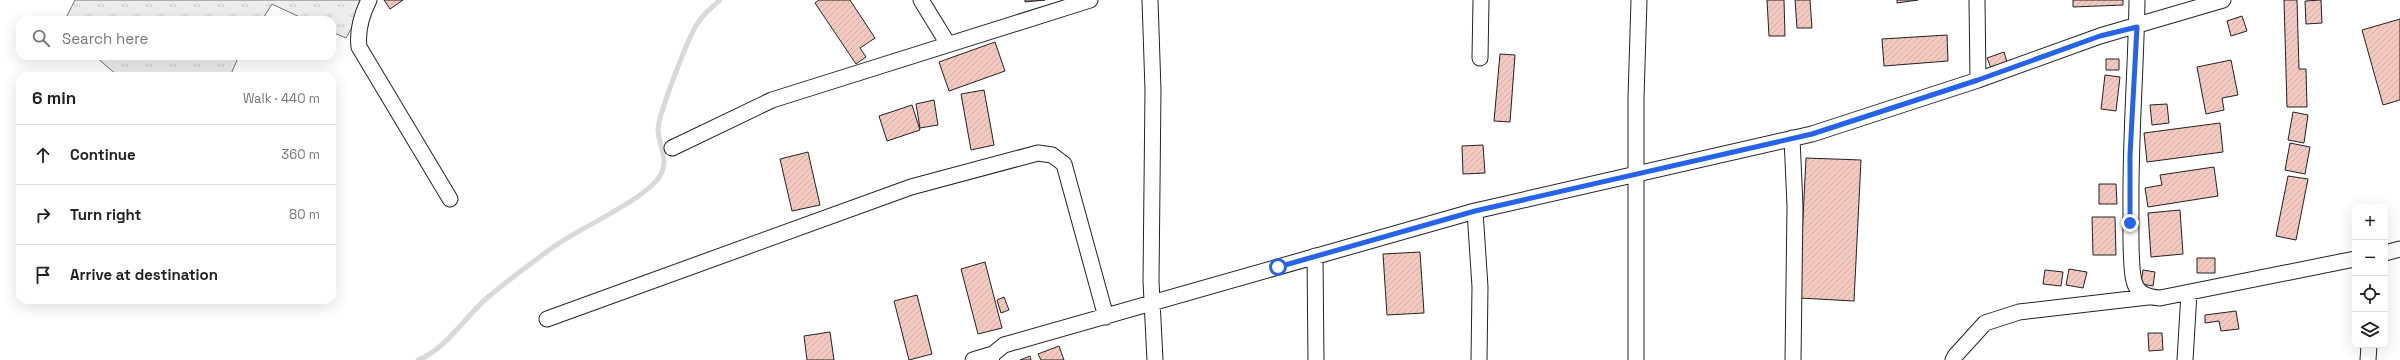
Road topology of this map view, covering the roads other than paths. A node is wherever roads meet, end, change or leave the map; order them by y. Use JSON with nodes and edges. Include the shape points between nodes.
{"nodes":[{"id":1,"x":369,"y":0,"type":"edge"},
{"id":2,"x":922,"y":0,"type":"edge"},
{"id":3,"x":1090,"y":0,"type":"edge"},
{"id":4,"x":1150,"y":0,"type":"edge"},
{"id":5,"x":1481,"y":0,"type":"edge"},
{"id":6,"x":1639,"y":0,"type":"edge"},
{"id":7,"x":1977,"y":0,"type":"edge"},
{"id":8,"x":2137,"y":0,"type":"edge"},
{"id":9,"x":2223,"y":0,"type":"edge"},
{"id":10,"x":2137,"y":27,"type":"junction"},
{"id":11,"x":948,"y":44,"type":"junction"},
{"id":12,"x":1480,"y":58,"type":"dead end"},
{"id":13,"x":1978,"y":80,"type":"junction"},
{"id":14,"x":1792,"y":138,"type":"junction"},
{"id":15,"x":672,"y":148,"type":"dead end"},
{"id":16,"x":1637,"y":175,"type":"junction"},
{"id":17,"x":450,"y":199,"type":"dead end"},
{"id":18,"x":1475,"y":211,"type":"junction"},
{"id":19,"x":2400,"y":249,"type":"edge"},
{"id":20,"x":2388,"y":251,"type":"edge"},
{"id":21,"x":1315,"y":256,"type":"junction"},
{"id":22,"x":2352,"y":260,"type":"edge"},
{"id":23,"x":2189,"y":293,"type":"junction"},
{"id":24,"x":2148,"y":297,"type":"junction"},
{"id":25,"x":1153,"y":304,"type":"junction"},
{"id":26,"x":1106,"y":317,"type":"junction"},
{"id":27,"x":547,"y":319,"type":"dead end"},
{"id":28,"x":2369,"y":348,"type":"edge"},
{"id":29,"x":992,"y":357,"type":"edge"},
{"id":30,"x":973,"y":360,"type":"edge"},
{"id":31,"x":1155,"y":360,"type":"edge"},
{"id":32,"x":1316,"y":360,"type":"edge"},
{"id":33,"x":1479,"y":360,"type":"edge"},
{"id":34,"x":1636,"y":360,"type":"edge"},
{"id":35,"x":1793,"y":360,"type":"edge"},
{"id":36,"x":1953,"y":360,"type":"edge"},
{"id":37,"x":2185,"y":360,"type":"edge"},
{"id":38,"x":2368,"y":360,"type":"edge"}],
"edges":[{"from":1,"to":17,"type":"street","via":[[362,17],[359,47]]},
{"from":2,"to":11,"type":"street"},
{"from":3,"to":11,"type":"street"},
{"from":4,"to":25,"type":"street","via":[[1153,90]]},
{"from":5,"to":12,"type":"street"},
{"from":6,"to":16,"type":"street"},
{"from":7,"to":13,"type":"street"},
{"from":8,"to":10,"type":"street"},
{"from":9,"to":10,"type":"street"},
{"from":10,"to":13,"type":"street","via":[[2100,36]]},
{"from":10,"to":24,"type":"street","via":[[2130,155],[2130,223],[2134,281],[2138,290]]},
{"from":11,"to":15,"type":"street","via":[[772,100]]},
{"from":13,"to":14,"type":"street","via":[[1845,124]]},
{"from":14,"to":16,"type":"street"},
{"from":14,"to":35,"type":"street","via":[[1795,206]]},
{"from":16,"to":18,"type":"street"},
{"from":16,"to":34,"type":"street"},
{"from":18,"to":21,"type":"street"},
{"from":18,"to":33,"type":"street","via":[[1480,287]]},
{"from":19,"to":20,"type":"street"},
{"from":21,"to":25,"type":"street"},
{"from":21,"to":32,"type":"street"},
{"from":22,"to":23,"type":"street"},
{"from":23,"to":24,"type":"street","via":[[2160,298]]},
{"from":23,"to":37,"type":"street"},
{"from":24,"to":36,"type":"street","via":[[2019,312],[1985,323]]},
{"from":25,"to":26,"type":"street"},
{"from":25,"to":31,"type":"street"},
{"from":26,"to":27,"type":"street","via":[[1064,164],[1052,155],[1038,153],[911,188]]},
{"from":26,"to":29,"type":"street","via":[[1004,345]]},
{"from":28,"to":38,"type":"street"},
{"from":29,"to":30,"type":"street"}]}
